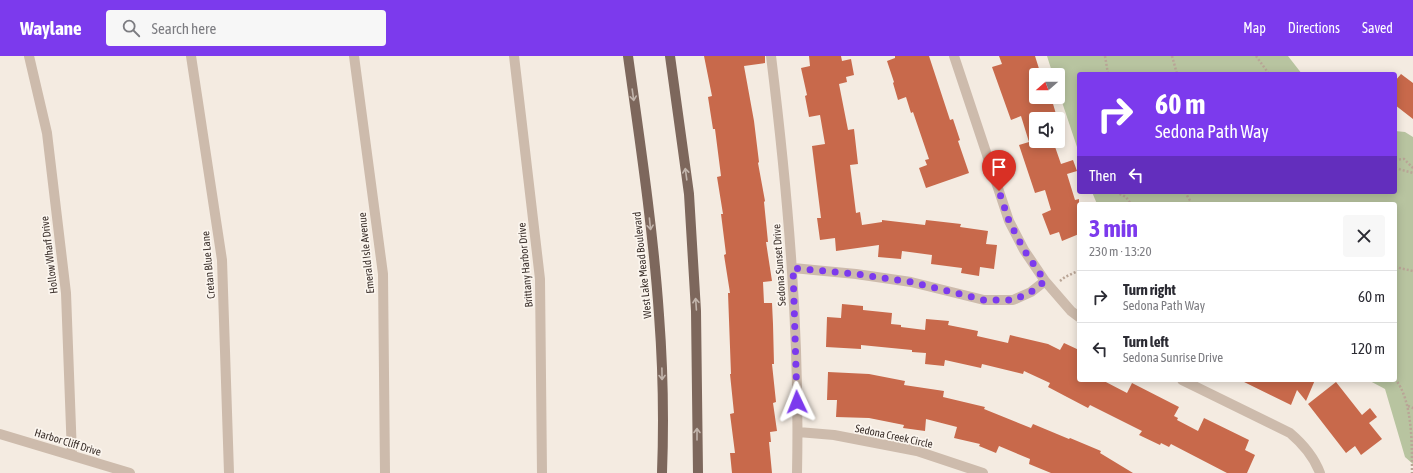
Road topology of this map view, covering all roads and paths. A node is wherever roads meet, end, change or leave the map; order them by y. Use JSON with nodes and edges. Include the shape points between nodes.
{"nodes":[{"id":1,"x":29,"y":56,"type":"edge"},
{"id":2,"x":191,"y":56,"type":"edge"},
{"id":3,"x":354,"y":56,"type":"edge"},
{"id":4,"x":514,"y":56,"type":"edge"},
{"id":5,"x":628,"y":56,"type":"edge"},
{"id":6,"x":670,"y":56,"type":"edge"},
{"id":7,"x":771,"y":56,"type":"edge"},
{"id":8,"x":954,"y":56,"type":"edge"},
{"id":9,"x":1105,"y":56,"type":"edge"},
{"id":10,"x":1172,"y":56,"type":"edge"},
{"id":11,"x":1256,"y":56,"type":"edge"},
{"id":12,"x":1108,"y":72,"type":"edge"},
{"id":13,"x":1177,"y":72,"type":"edge"},
{"id":14,"x":1268,"y":72,"type":"edge"},
{"id":15,"x":1397,"y":160,"type":"edge"},
{"id":16,"x":1413,"y":168,"type":"edge"},
{"id":17,"x":1397,"y":169,"type":"edge"},
{"id":18,"x":1413,"y":173,"type":"edge"},
{"id":19,"x":1120,"y":194,"type":"edge"},
{"id":20,"x":1130,"y":202,"type":"edge"},
{"id":21,"x":1397,"y":267,"type":"edge"},
{"id":22,"x":793,"y":268,"type":"junction"},
{"id":23,"x":1413,"y":271,"type":"edge"},
{"id":24,"x":1077,"y":272,"type":"edge"},
{"id":25,"x":1048,"y":285,"type":"junction"},
{"id":26,"x":1077,"y":316,"type":"edge"},
{"id":27,"x":1186,"y":382,"type":"edge"},
{"id":28,"x":1397,"y":382,"type":"edge"},
{"id":29,"x":1408,"y":406,"type":"junction"},
{"id":30,"x":1413,"y":408,"type":"edge"},
{"id":31,"x":798,"y":432,"type":"junction"},
{"id":32,"x":0,"y":434,"type":"edge"},
{"id":33,"x":72,"y":455,"type":"junction"},
{"id":34,"x":130,"y":473,"type":"edge"},
{"id":35,"x":229,"y":473,"type":"edge"},
{"id":36,"x":385,"y":473,"type":"edge"},
{"id":37,"x":542,"y":473,"type":"edge"},
{"id":38,"x":662,"y":473,"type":"edge"},
{"id":39,"x":698,"y":473,"type":"edge"},
{"id":40,"x":797,"y":473,"type":"edge"},
{"id":41,"x":983,"y":473,"type":"edge"},
{"id":42,"x":1320,"y":473,"type":"edge"},
{"id":43,"x":1412,"y":473,"type":"edge"}],
"edges":[{"from":1,"to":33,"type":"street","name":"Hollow Wharf Drive","via":[[47,133],[66,293]]},
{"from":2,"to":35,"type":"street","name":"Cretan Blue Lane","via":[[222,260]]},
{"from":3,"to":36,"type":"street","name":"Emerald Isle Avenue","via":[[383,274]]},
{"from":4,"to":37,"type":"street","name":"Brittany Harbor Drive","via":[[540,279]]},
{"from":5,"to":38,"type":"main road","name":"West Lake Mead Boulevard","one_way":true,"via":[[647,194],[659,313]]},
{"from":39,"to":6,"type":"main road","one_way":true,"via":[[696,311],[689,194]]},
{"from":7,"to":22,"type":"street","name":"Sedona Sunset Drive"},
{"from":8,"to":25,"type":"street","via":[[1009,221],[1024,250]]},
{"from":9,"to":12,"type":"path"},
{"from":10,"to":13,"type":"path"},
{"from":11,"to":14,"type":"path"},
{"from":15,"to":16,"type":"path","via":[[1404,159]]},
{"from":17,"to":18,"type":"path"},
{"from":19,"to":20,"type":"path"},
{"from":21,"to":23,"type":"path"},
{"from":22,"to":25,"type":"street","via":[[911,282],[984,300],[1013,300]]},
{"from":22,"to":31,"type":"street","name":"Sedona Sunset Drive"},
{"from":24,"to":25,"type":"path"},
{"from":25,"to":26,"type":"street"},
{"from":27,"to":42,"type":"street","via":[[1290,433],[1302,444]]},
{"from":28,"to":29,"type":"path"},
{"from":29,"to":30,"type":"path"},
{"from":29,"to":43,"type":"path"},
{"from":31,"to":40,"type":"street","name":"Sedona Sunset Drive"},
{"from":31,"to":41,"type":"street","name":"Sedona Creek Circle","via":[[917,451]]},
{"from":32,"to":33,"type":"street","name":"Harbor Cliff Drive"},
{"from":33,"to":34,"type":"street","name":"Harbor Cliff Drive"}]}
